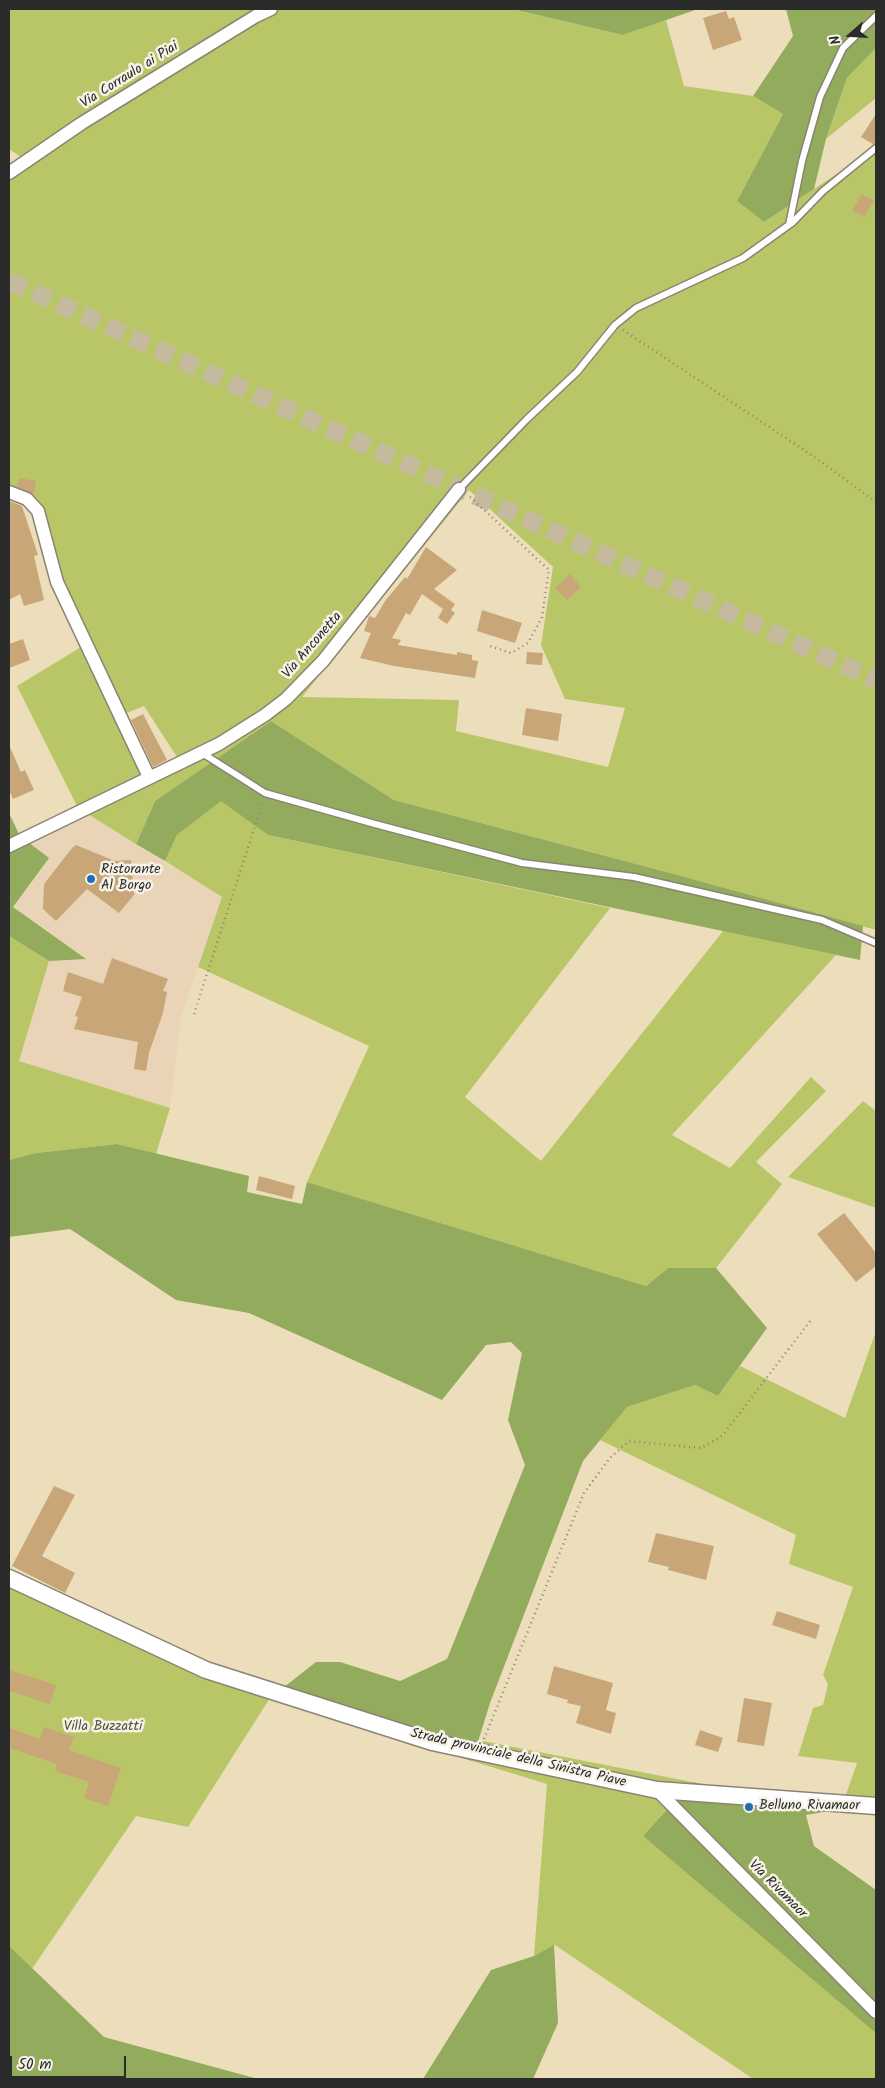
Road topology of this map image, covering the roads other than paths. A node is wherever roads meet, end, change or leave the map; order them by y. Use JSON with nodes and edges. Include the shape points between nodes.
{"nodes":[{"id":1,"x":271,"y":9,"type":"edge"},
{"id":2,"x":876,"y":16,"type":"edge"},
{"id":3,"x":876,"y":148,"type":"edge"},
{"id":4,"x":9,"y":173,"type":"edge"},
{"id":5,"x":789,"y":226,"type":"junction"},
{"id":6,"x":459,"y":489,"type":"joint"},
{"id":7,"x":9,"y":492,"type":"edge"},
{"id":8,"x":202,"y":753,"type":"junction"},
{"id":9,"x":149,"y":777,"type":"junction"},
{"id":10,"x":9,"y":846,"type":"edge"},
{"id":11,"x":876,"y":943,"type":"edge"},
{"id":12,"x":9,"y":1578,"type":"edge"},
{"id":13,"x":657,"y":1790,"type":"junction"},
{"id":14,"x":876,"y":1806,"type":"edge"},
{"id":15,"x":876,"y":2012,"type":"edge"}],
"edges":[{"from":1,"to":4,"type":"street","name":"Via Corraulo ai Piai","via":[[106,108]]},
{"from":2,"to":5,"type":"lane","via":[[843,48],[820,97]]},
{"from":3,"to":5,"type":"lane","via":[[823,191]]},
{"from":5,"to":6,"type":"lane","via":[[743,258],[636,308],[615,325],[577,372]]},
{"from":6,"to":8,"type":"street","name":"Via Anconetta","via":[[304,682],[265,715]]},
{"from":7,"to":9,"type":"street","via":[[27,498],[38,510],[57,582]]},
{"from":8,"to":9,"type":"street","name":"Via Anconetta"},
{"from":8,"to":11,"type":"lane","via":[[265,793],[522,863],[634,877],[822,920]]},
{"from":9,"to":10,"type":"street","name":"Via Anconetta"},
{"from":12,"to":13,"type":"street","name":"Strada provinciale della Sinistra Piave","via":[[206,1670],[432,1742]]},
{"from":13,"to":14,"type":"street","name":"Strada provinciale della Sinistra Piave"},
{"from":13,"to":15,"type":"street","name":"Via Rivamaor"}]}
